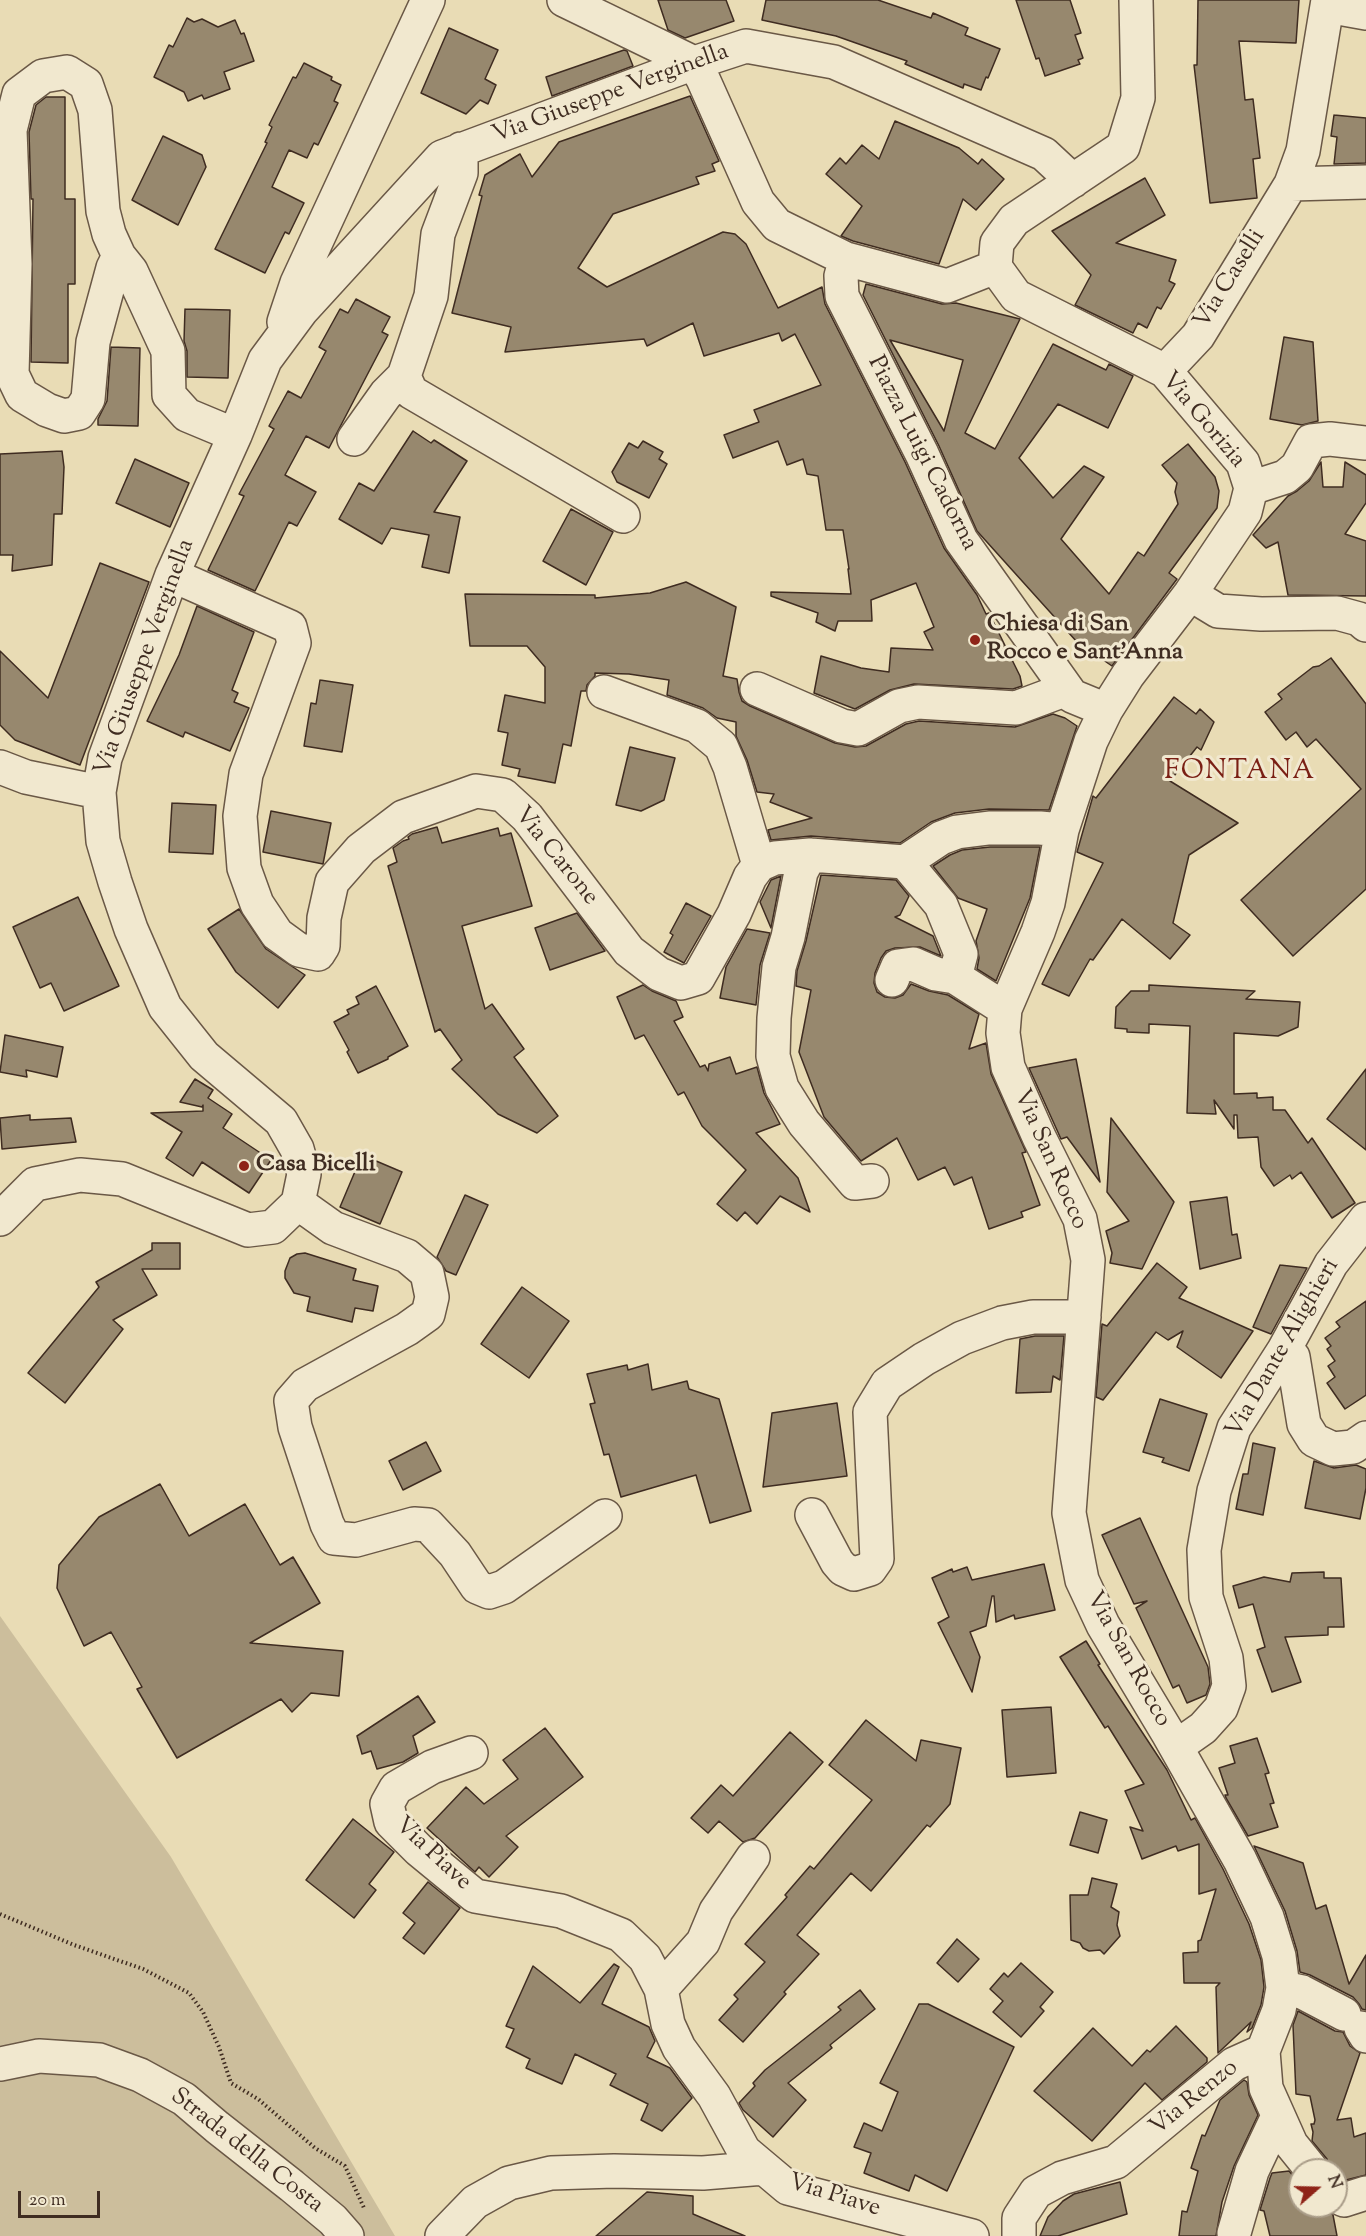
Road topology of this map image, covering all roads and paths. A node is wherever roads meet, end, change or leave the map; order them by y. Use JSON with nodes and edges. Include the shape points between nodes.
{"nodes":[{"id":1,"x":428,"y":0,"type":"edge"},
{"id":2,"x":564,"y":0,"type":"edge"},
{"id":3,"x":1136,"y":0,"type":"edge"},
{"id":4,"x":1327,"y":3,"type":"edge"},
{"id":5,"x":1366,"y":13,"type":"edge"},
{"id":6,"x":694,"y":63,"type":"junction"},
{"id":7,"x":461,"y":150,"type":"junction"},
{"id":8,"x":1073,"y":181,"type":"junction"},
{"id":9,"x":1366,"y":182,"type":"edge"},
{"id":10,"x":1291,"y":184,"type":"junction"},
{"id":11,"x":119,"y":256,"type":"junction"},
{"id":12,"x":846,"y":259,"type":"junction"},
{"id":13,"x":995,"y":267,"type":"junction"},
{"id":14,"x":277,"y":344,"type":"junction"},
{"id":15,"x":1165,"y":371,"type":"junction"},
{"id":16,"x":404,"y":376,"type":"junction"},
{"id":17,"x":235,"y":435,"type":"junction"},
{"id":18,"x":354,"y":439,"type":"dead end"},
{"id":19,"x":1366,"y":443,"type":"edge"},
{"id":20,"x":1251,"y":488,"type":"junction"},
{"id":21,"x":623,"y":516,"type":"dead end"},
{"id":22,"x":172,"y":574,"type":"junction"},
{"id":23,"x":1190,"y":594,"type":"junction"},
{"id":24,"x":1366,"y":625,"type":"edge"},
{"id":25,"x":757,"y":689,"type":"dead end"},
{"id":26,"x":1066,"y":689,"type":"junction"},
{"id":27,"x":604,"y":692,"type":"dead end"},
{"id":28,"x":1106,"y":710,"type":"junction"},
{"id":29,"x":0,"y":767,"type":"edge"},
{"id":30,"x":99,"y":792,"type":"junction"},
{"id":31,"x":1062,"y":830,"type":"junction"},
{"id":32,"x":810,"y":855,"type":"junction"},
{"id":33,"x":906,"y":862,"type":"junction"},
{"id":34,"x":759,"y":865,"type":"junction"},
{"id":35,"x":955,"y":977,"type":"junction"},
{"id":36,"x":892,"y":980,"type":"dead end"},
{"id":37,"x":1005,"y":1009,"type":"junction"},
{"id":38,"x":872,"y":1181,"type":"dead end"},
{"id":39,"x":298,"y":1203,"type":"junction"},
{"id":40,"x":0,"y":1219,"type":"edge"},
{"id":41,"x":1366,"y":1219,"type":"edge"},
{"id":42,"x":1084,"y":1317,"type":"junction"},
{"id":43,"x":1284,"y":1350,"type":"junction"},
{"id":44,"x":1366,"y":1438,"type":"edge"},
{"id":45,"x":812,"y":1515,"type":"dead end"},
{"id":46,"x":605,"y":1516,"type":"dead end"},
{"id":47,"x":1176,"y":1746,"type":"junction"},
{"id":48,"x":471,"y":1753,"type":"dead end"},
{"id":49,"x":753,"y":1857,"type":"dead end"},
{"id":50,"x":0,"y":1914,"type":"edge"},
{"id":51,"x":1283,"y":1988,"type":"junction"},
{"id":52,"x":661,"y":1989,"type":"junction"},
{"id":53,"x":1361,"y":2037,"type":"edge"},
{"id":54,"x":1263,"y":2051,"type":"junction"},
{"id":55,"x":0,"y":2064,"type":"edge"},
{"id":56,"x":1278,"y":2116,"type":"junction"},
{"id":57,"x":1302,"y":2158,"type":"edge"},
{"id":58,"x":764,"y":2168,"type":"junction"},
{"id":59,"x":353,"y":2226,"type":"edge"},
{"id":60,"x":1234,"y":2233,"type":"dead end"},
{"id":61,"x":442,"y":2236,"type":"edge"},
{"id":62,"x":972,"y":2236,"type":"edge"},
{"id":63,"x":1019,"y":2236,"type":"edge"}],
"edges":[{"from":1,"to":14,"type":"street","name":"Via Giuseppe Verginella","via":[[297,283]]},
{"from":2,"to":6,"type":"street"},
{"from":3,"to":8,"type":"street","via":[[1138,98],[1123,147]]},
{"from":4,"to":5,"type":"street"},
{"from":4,"to":10,"type":"street","name":"Via Caselli","via":[[1303,151]]},
{"from":6,"to":7,"type":"street","name":"Via Giuseppe Verginella"},
{"from":6,"to":8,"type":"street","name":"Via Giuseppe Verginella","via":[[746,46],[834,62],[1044,154]]},
{"from":6,"to":12,"type":"street","via":[[764,210],[777,225]]},
{"from":7,"to":14,"type":"street","name":"Via Giuseppe Verginella","via":[[442,157],[302,310]]},
{"from":7,"to":16,"type":"street","via":[[461,173],[438,234],[431,296]]},
{"from":8,"to":13,"type":"street","via":[[1014,220],[997,243]]},
{"from":9,"to":10,"type":"street"},
{"from":10,"to":15,"type":"street","name":"Via Caselli","via":[[1198,336]]},
{"from":11,"to":11,"type":"street","via":[[103,211],[95,110],[86,84],[67,72],[43,76],[19,94],[10,130],[15,264],[12,374],[22,395],[47,410],[64,416],[79,413],[88,399],[93,342]]},
{"from":11,"to":17,"type":"street","via":[[131,271],[168,351],[170,395],[187,415]]},
{"from":12,"to":13,"type":"street","via":[[947,286]]},
{"from":12,"to":26,"type":"street","name":"Piazza Luigi Cadorna","via":[[841,276],[842,296],[961,540]]},
{"from":13,"to":15,"type":"street","name":"Via Gorizia","via":[[1016,296]]},
{"from":14,"to":17,"type":"street","name":"Via Giuseppe Verginella","via":[[265,360]]},
{"from":15,"to":20,"type":"street","name":"Via Gorizia","via":[[1243,463]]},
{"from":16,"to":18,"type":"street"},
{"from":16,"to":21,"type":"street","via":[[411,392]]},
{"from":17,"to":22,"type":"street","name":"Via Giuseppe Verginella"},
{"from":19,"to":20,"type":"street","via":[[1311,441],[1298,467],[1285,477]]},
{"from":20,"to":23,"type":"street","name":"Via Gorizia","via":[[1245,512]]},
{"from":22,"to":30,"type":"street","name":"Via Giuseppe Verginella","via":[[105,758]]},
{"from":22,"to":34,"type":"street","name":"Via Carone","via":[[290,627],[294,643],[246,774],[240,816],[244,868],[257,904],[277,934],[299,950],[318,954],[323,946],[332,882],[361,849],[403,817],[476,791],[503,795],[527,817],[629,951],[658,974],[681,983],[698,978]]},
{"from":23,"to":24,"type":"street","via":[[1218,611],[1337,612]]},
{"from":23,"to":28,"type":"street","name":"Via Gorizia"},
{"from":25,"to":26,"type":"street","via":[[842,726],[858,729],[899,706],[918,702],[1016,708]]},
{"from":26,"to":28,"type":"street","name":"Piazza Luigi Cadorna","via":[[1072,696]]},
{"from":27,"to":34,"type":"street","via":[[697,726],[721,746]]},
{"from":28,"to":31,"type":"street","name":"Via San Rocco","via":[[1091,741]]},
{"from":29,"to":30,"type":"street","via":[[26,777]]},
{"from":30,"to":39,"type":"street","name":"Via Giuseppe Verginella","via":[[103,842],[115,882],[130,929],[165,1008],[204,1056],[281,1121],[297,1149],[304,1174]]},
{"from":31,"to":33,"type":"street","via":[[999,828],[957,832]]},
{"from":31,"to":37,"type":"street","name":"Via San Rocco","via":[[1048,903]]},
{"from":32,"to":33,"type":"street"},
{"from":32,"to":34,"type":"street","via":[[775,858]]},
{"from":32,"to":38,"type":"street","via":[[801,872],[779,967],[774,1056],[782,1088],[804,1123],[855,1183]]},
{"from":33,"to":35,"type":"street","via":[[941,905],[961,954]]},
{"from":35,"to":36,"type":"street","via":[[913,964],[898,966]]},
{"from":35,"to":37,"type":"street"},
{"from":37,"to":42,"type":"street","name":"Via San Rocco","via":[[1003,1033],[1008,1067],[1080,1219],[1088,1260]]},
{"from":39,"to":40,"type":"street","via":[[273,1227],[248,1230],[122,1179],[80,1175],[35,1184]]},
{"from":39,"to":46,"type":"street","via":[[333,1228],[407,1256],[426,1273],[432,1297],[428,1314],[304,1385],[291,1401],[295,1427],[334,1538],[356,1540],[414,1524],[428,1525],[477,1587],[489,1592],[504,1587]]},
{"from":41,"to":43,"type":"street","name":"Via Dante Alighieri","via":[[1331,1264]]},
{"from":42,"to":45,"type":"street","via":[[1033,1317],[1002,1323],[962,1338],[887,1384],[870,1412],[877,1558],[870,1569],[854,1574],[843,1569]]},
{"from":42,"to":47,"type":"street","name":"Via San Rocco","via":[[1070,1513],[1082,1580],[1103,1625]]},
{"from":43,"to":44,"type":"street","via":[[1293,1357],[1304,1424],[1314,1440],[1333,1449],[1353,1447]]},
{"from":43,"to":47,"type":"street","name":"Via Dante Alighieri","via":[[1234,1428],[1214,1491],[1204,1550],[1206,1598],[1226,1658],[1229,1686],[1221,1708],[1203,1728]]},
{"from":47,"to":51,"type":"street","name":"Via Renzo","via":[[1267,1917],[1279,1956]]},
{"from":48,"to":52,"type":"street","name":"Via Piave","via":[[432,1767],[396,1788],[387,1804],[391,1822],[475,1896],[561,1911],[621,1935],[645,1958]]},
{"from":49,"to":52,"type":"street","via":[[716,1911],[703,1942]]},
{"from":50,"to":59,"type":"path","via":[[152,1973],[189,1993],[219,2047],[231,2083],[258,2099],[315,2148],[345,2166],[364,2207]]},
{"from":51,"to":53,"type":"street","via":[[1302,1992]]},
{"from":51,"to":54,"type":"street","name":"Via Renzo"},
{"from":52,"to":58,"type":"street","name":"Via Piave","via":[[668,2024],[679,2048],[714,2096],[744,2151]]},
{"from":54,"to":56,"type":"street","via":[[1266,2088]]},
{"from":54,"to":63,"type":"street","name":"Via Renzo","via":[[1234,2064],[1116,2162],[1062,2178],[1036,2192],[1019,2218]]},
{"from":55,"to":59,"type":"street","name":"Strada della Costa","via":[[51,2056],[99,2061],[140,2075],[184,2099],[325,2214]]},
{"from":56,"to":57,"type":"street"},
{"from":56,"to":60,"type":"street","via":[[1252,2171]]},
{"from":58,"to":61,"type":"street","via":[[703,2173],[551,2173],[509,2183],[475,2202]]},
{"from":58,"to":62,"type":"street","name":"Via Piave","via":[[788,2188]]}]}
